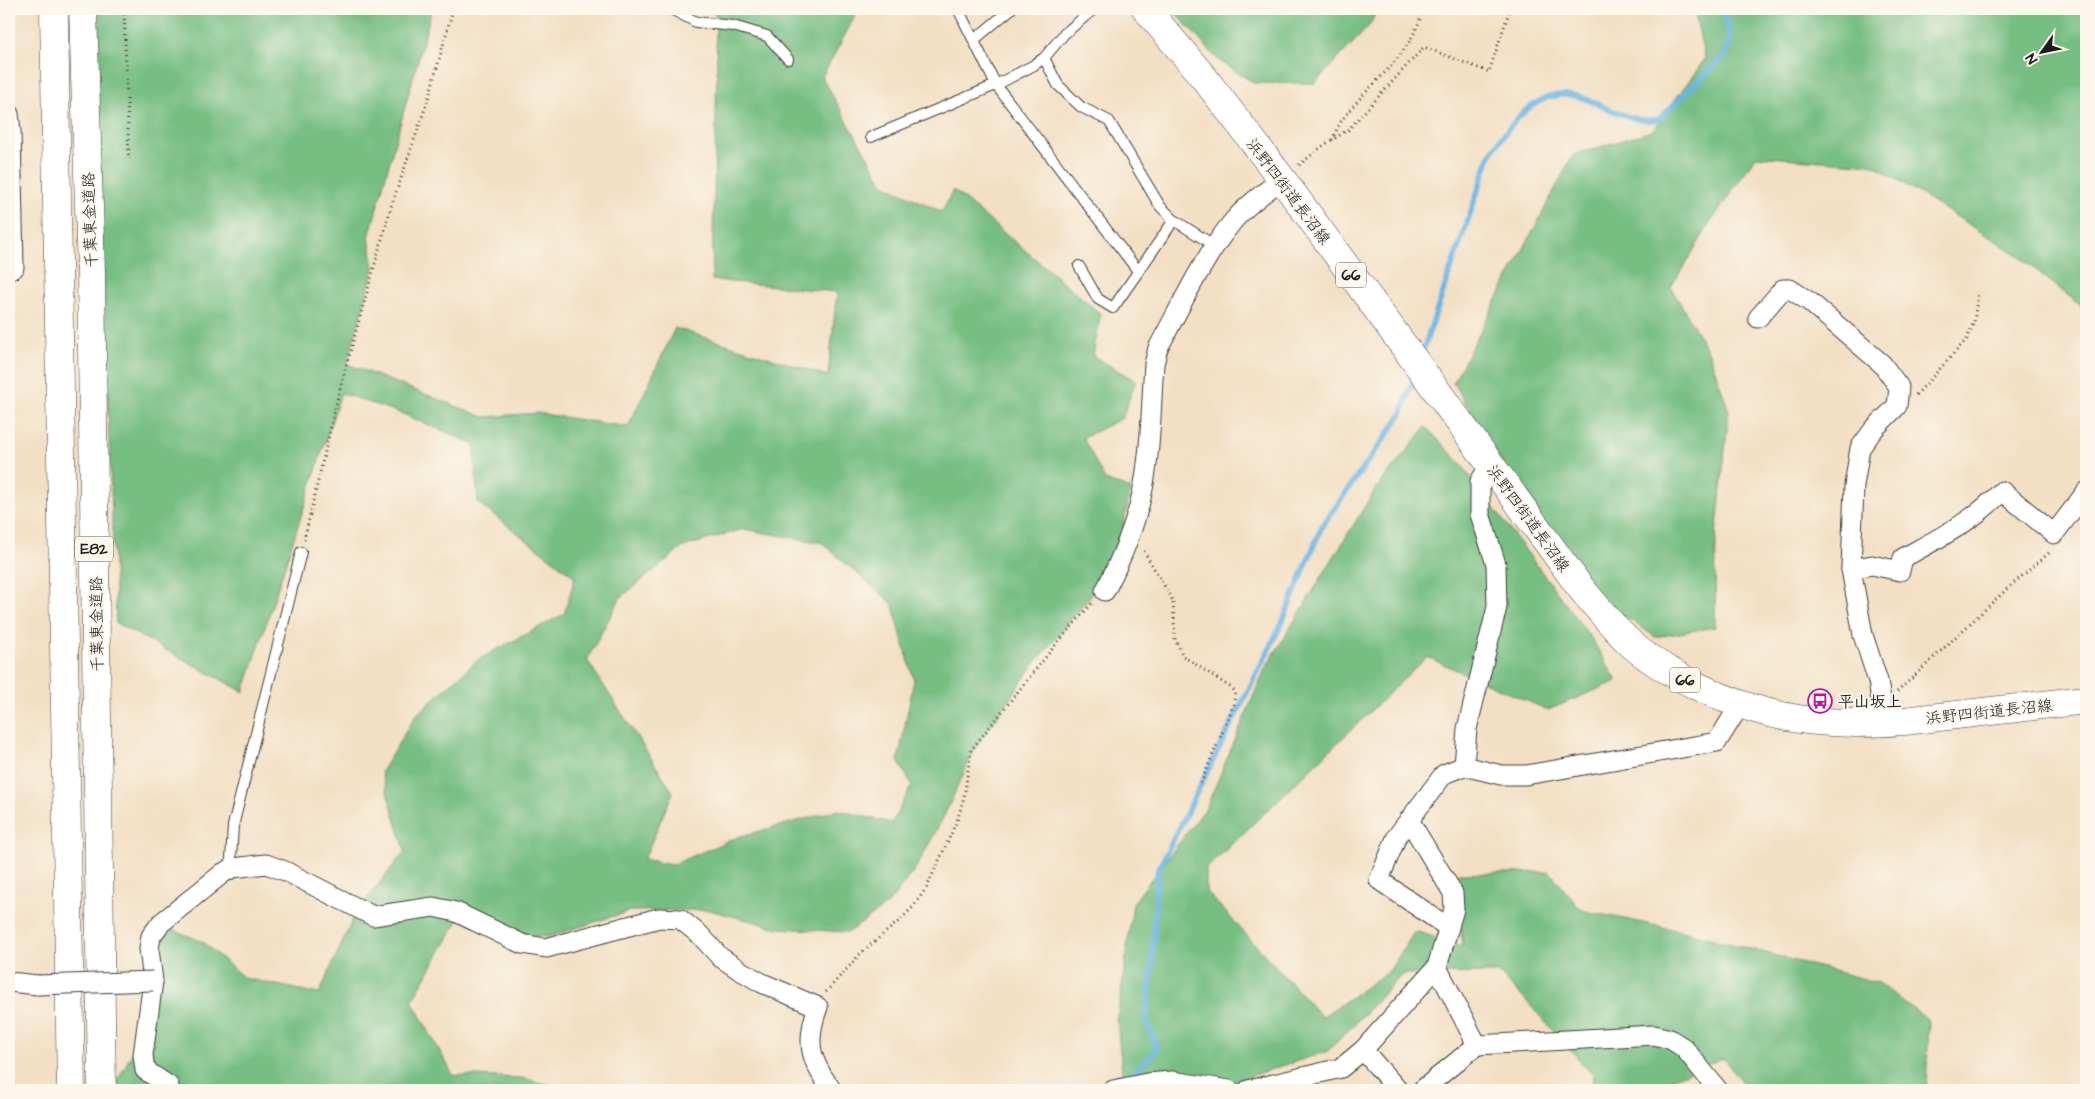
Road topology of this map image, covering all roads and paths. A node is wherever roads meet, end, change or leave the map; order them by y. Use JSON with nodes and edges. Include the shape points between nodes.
{"nodes":[{"id":1,"x":54,"y":9,"type":"edge"},
{"id":2,"x":83,"y":9,"type":"edge"},
{"id":3,"x":124,"y":9,"type":"edge"},
{"id":4,"x":453,"y":9,"type":"edge"},
{"id":5,"x":671,"y":9,"type":"edge"},
{"id":6,"x":958,"y":9,"type":"edge"},
{"id":7,"x":1012,"y":9,"type":"edge"},
{"id":8,"x":1094,"y":9,"type":"edge"},
{"id":9,"x":1146,"y":9,"type":"edge"},
{"id":10,"x":1423,"y":9,"type":"edge"},
{"id":11,"x":1510,"y":9,"type":"edge"},
{"id":12,"x":974,"y":40,"type":"junction"},
{"id":13,"x":1044,"y":58,"type":"junction"},
{"id":14,"x":788,"y":59,"type":"dead end"},
{"id":15,"x":996,"y":85,"type":"junction"},
{"id":16,"x":9,"y":114,"type":"edge"},
{"id":17,"x":871,"y":137,"type":"dead end"},
{"id":18,"x":1331,"y":141,"type":"junction"},
{"id":19,"x":129,"y":159,"type":"dead end"},
{"id":20,"x":1282,"y":179,"type":"junction"},
{"id":21,"x":1174,"y":220,"type":"junction"},
{"id":22,"x":1215,"y":246,"type":"junction"},
{"id":23,"x":1079,"y":266,"type":"dead end"},
{"id":24,"x":14,"y":268,"type":"dead end"},
{"id":25,"x":1138,"y":271,"type":"junction"},
{"id":26,"x":1978,"y":293,"type":"dead end"},
{"id":27,"x":1758,"y":318,"type":"dead end"},
{"id":28,"x":1897,"y":406,"type":"junction"},
{"id":29,"x":1490,"y":465,"type":"junction"},
{"id":30,"x":2086,"y":492,"type":"edge"},
{"id":31,"x":1145,"y":543,"type":"dead end"},
{"id":32,"x":2053,"y":549,"type":"dead end"},
{"id":33,"x":301,"y":552,"type":"joint"},
{"id":34,"x":1851,"y":569,"type":"junction"},
{"id":35,"x":1105,"y":591,"type":"joint"},
{"id":36,"x":2086,"y":700,"type":"edge"},
{"id":37,"x":1740,"y":705,"type":"junction"},
{"id":38,"x":1879,"y":714,"type":"junction"},
{"id":39,"x":1464,"y":766,"type":"junction"},
{"id":40,"x":1201,"y":783,"type":"dead end"},
{"id":41,"x":1409,"y":820,"type":"junction"},
{"id":42,"x":233,"y":868,"type":"junction"},
{"id":43,"x":1449,"y":928,"type":"junction"},
{"id":44,"x":1438,"y":967,"type":"junction"},
{"id":45,"x":153,"y":981,"type":"junction"},
{"id":46,"x":9,"y":982,"type":"edge"},
{"id":47,"x":818,"y":1007,"type":"junction"},
{"id":48,"x":1477,"y":1045,"type":"junction"},
{"id":49,"x":1363,"y":1050,"type":"junction"},
{"id":50,"x":169,"y":1086,"type":"dead end"},
{"id":51,"x":71,"y":1090,"type":"edge"},
{"id":52,"x":102,"y":1090,"type":"edge"},
{"id":53,"x":832,"y":1090,"type":"edge"},
{"id":54,"x":1113,"y":1090,"type":"edge"},
{"id":55,"x":1229,"y":1090,"type":"edge"},
{"id":56,"x":1248,"y":1090,"type":"edge"},
{"id":57,"x":1398,"y":1090,"type":"edge"},
{"id":58,"x":1422,"y":1090,"type":"edge"},
{"id":59,"x":1718,"y":1090,"type":"edge"}],
"edges":[{"from":1,"to":51,"type":"main road","name":"千葉東金道路","number":"E82"},
{"from":2,"to":52,"type":"main road","name":"千葉東金道路","number":"E82","via":[[91,272]]},
{"from":3,"to":19,"type":"path"},
{"from":4,"to":33,"type":"path","via":[[428,100],[380,245],[340,388]]},
{"from":5,"to":14,"type":"lane","via":[[696,22],[733,26],[767,36]]},
{"from":6,"to":12,"type":"lane"},
{"from":7,"to":12,"type":"lane"},
{"from":8,"to":13,"type":"lane","via":[[1064,34]]},
{"from":9,"to":20,"type":"main road","name":"浜野四街道長沼線","number":"66"},
{"from":10,"to":18,"type":"path","via":[[1403,54],[1342,120]]},
{"from":11,"to":18,"type":"path","via":[[1490,72],[1424,47],[1348,130]]},
{"from":12,"to":15,"type":"lane"},
{"from":13,"to":15,"type":"lane"},
{"from":13,"to":21,"type":"lane","via":[[1058,85],[1081,107],[1109,121],[1160,206]]},
{"from":15,"to":17,"type":"lane"},
{"from":15,"to":25,"type":"lane"},
{"from":16,"to":24,"type":"street"},
{"from":18,"to":20,"type":"path"},
{"from":20,"to":22,"type":"street","via":[[1231,224]]},
{"from":20,"to":29,"type":"main road","name":"浜野四街道長沼線","number":"66"},
{"from":21,"to":22,"type":"lane"},
{"from":21,"to":25,"type":"lane"},
{"from":22,"to":35,"type":"street","via":[[1158,348],[1141,497],[1131,531]]},
{"from":23,"to":25,"type":"lane","via":[[1098,299],[1113,308]]},
{"from":26,"to":28,"type":"path","via":[[1974,322],[1967,339],[1911,401]]},
{"from":27,"to":28,"type":"street","via":[[1783,289],[1790,289],[1810,302],[1882,364],[1899,387]]},
{"from":28,"to":34,"type":"street","via":[[1860,448],[1854,486]]},
{"from":29,"to":37,"type":"main road","name":"浜野四街道長沼線","number":"66","via":[[1580,588],[1632,644],[1685,680]]},
{"from":29,"to":39,"type":"street","via":[[1480,481],[1480,514],[1496,564],[1497,606],[1467,729]]},
{"from":30,"to":34,"type":"street","via":[[2054,534],[2002,491],[1969,520],[1903,558],[1900,571],[1872,565]]},
{"from":31,"to":40,"type":"path","via":[[1144,552],[1173,601],[1175,640],[1183,656],[1235,692],[1234,704]]},
{"from":32,"to":38,"type":"path","via":[[2007,589]]},
{"from":33,"to":42,"type":"lane","via":[[233,826]]},
{"from":34,"to":38,"type":"street","via":[[1863,635],[1878,681]]},
{"from":35,"to":47,"type":"path","via":[[1084,610],[971,750],[957,822],[928,887],[914,907],[861,954],[821,998]]},
{"from":36,"to":38,"type":"main road","name":"浜野四街道長沼線","number":"66"},
{"from":37,"to":38,"type":"main road","name":"浜野四街道長沼線","number":"66","via":[[1794,719]]},
{"from":37,"to":39,"type":"street","via":[[1717,742],[1526,775],[1501,775]]},
{"from":39,"to":41,"type":"street","via":[[1444,774]]},
{"from":41,"to":43,"type":"street","via":[[1453,893],[1454,909]]},
{"from":41,"to":43,"type":"street","via":[[1397,836],[1379,880]]},
{"from":42,"to":45,"type":"street","via":[[161,923],[151,936],[149,949]]},
{"from":42,"to":47,"type":"street","via":[[266,864],[373,916],[433,907],[456,912],[522,944],[546,948],[659,918],[680,919],[720,957],[741,971]]},
{"from":43,"to":44,"type":"street"},
{"from":44,"to":48,"type":"street"},
{"from":44,"to":49,"type":"street"},
{"from":45,"to":46,"type":"street","bridge":true,"via":[[38,985]]},
{"from":45,"to":50,"type":"street","via":[[145,1070]]},
{"from":47,"to":53,"type":"street","via":[[811,1027],[812,1050],[816,1070]]},
{"from":48,"to":58,"type":"street"},
{"from":48,"to":59,"type":"street","via":[[1654,1035],[1670,1039],[1684,1048]]},
{"from":49,"to":56,"type":"street","via":[[1341,1068]]},
{"from":49,"to":57,"type":"street"},
{"from":54,"to":55,"type":"street","via":[[1172,1081]]}]}
